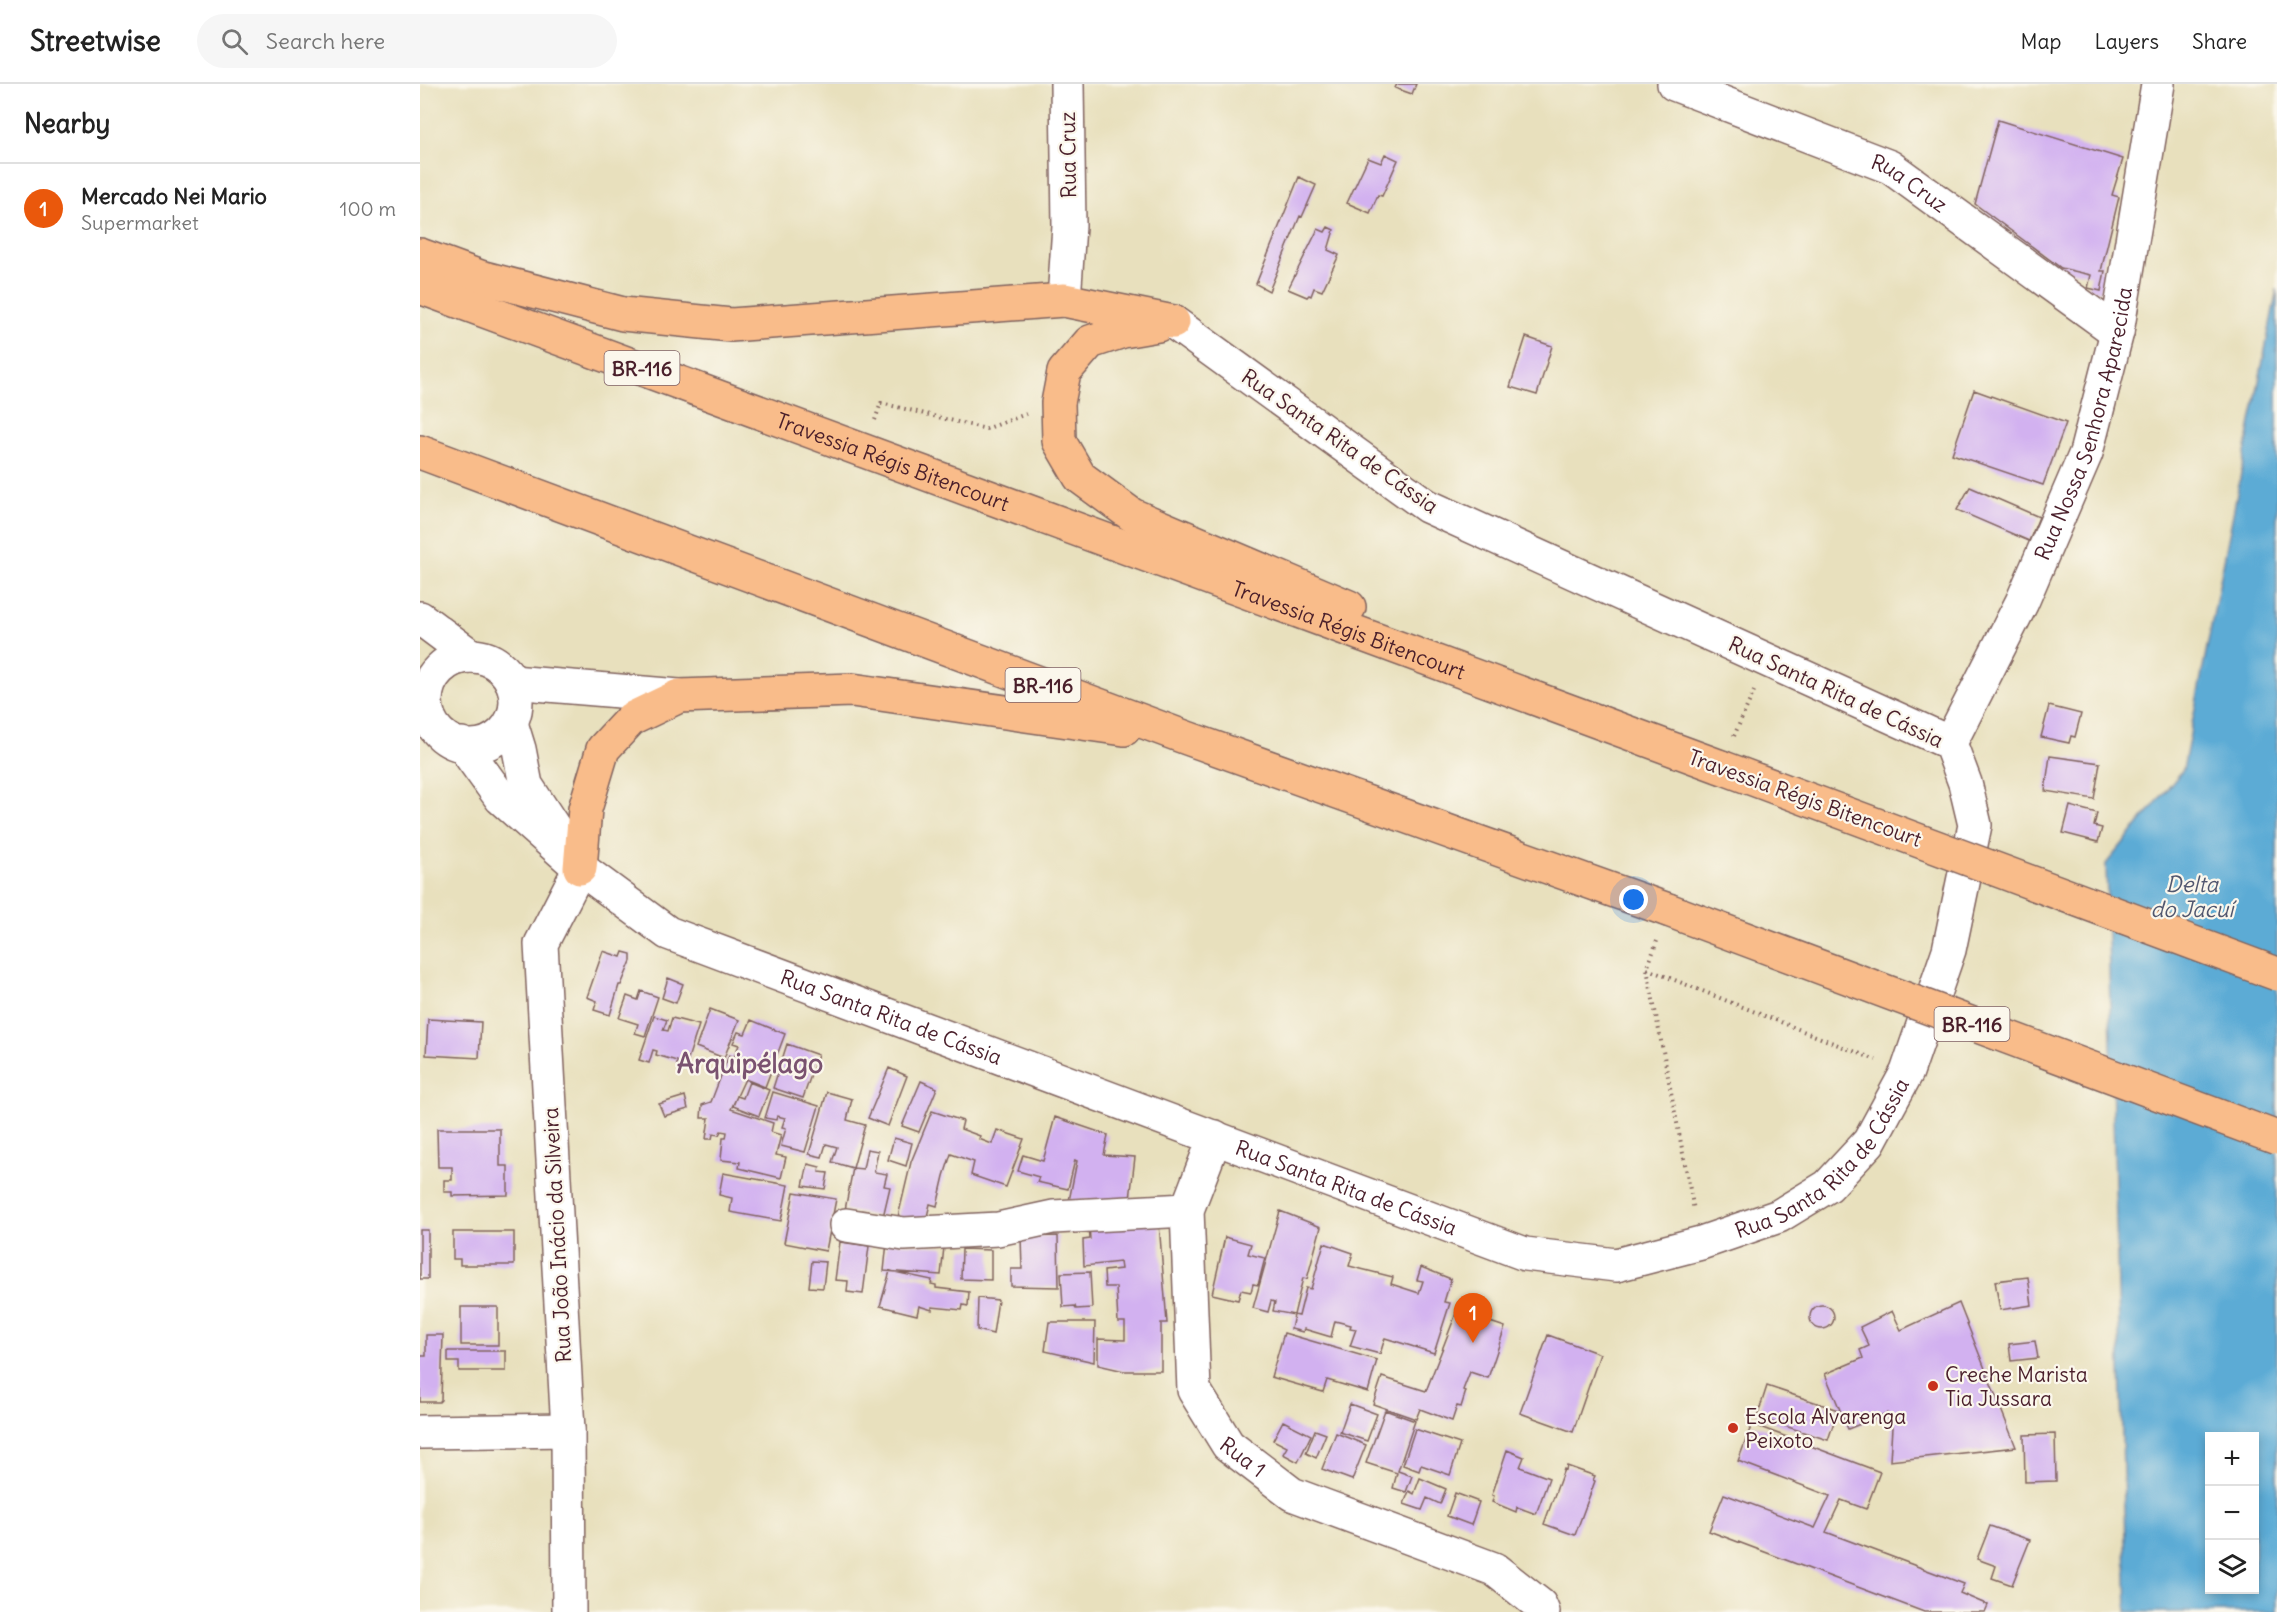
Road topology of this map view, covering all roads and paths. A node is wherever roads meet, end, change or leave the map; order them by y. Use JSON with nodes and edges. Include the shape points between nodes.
{"nodes":[{"id":1,"x":1067,"y":84,"type":"edge"},
{"id":2,"x":1674,"y":84,"type":"edge"},
{"id":3,"x":2158,"y":84,"type":"edge"},
{"id":4,"x":420,"y":255,"type":"edge"},
{"id":5,"x":420,"y":287,"type":"edge"},
{"id":6,"x":1064,"y":300,"type":"junction"},
{"id":7,"x":1173,"y":322,"type":"junction"},
{"id":8,"x":2117,"y":332,"type":"junction"},
{"id":9,"x":1058,"y":403,"type":"junction"},
{"id":10,"x":864,"y":450,"type":"junction"},
{"id":11,"x":420,"y":452,"type":"edge"},
{"id":12,"x":420,"y":618,"type":"edge"},
{"id":13,"x":471,"y":656,"type":"junction"},
{"id":14,"x":1767,"y":660,"type":"junction"},
{"id":15,"x":1477,"y":677,"type":"junction"},
{"id":16,"x":512,"y":682,"type":"junction"},
{"id":17,"x":424,"y":686,"type":"edge"},
{"id":18,"x":679,"y":696,"type":"junction"},
{"id":19,"x":511,"y":723,"type":"junction"},
{"id":20,"x":1187,"y":738,"type":"junction"},
{"id":21,"x":1950,"y":743,"type":"junction"},
{"id":22,"x":462,"y":744,"type":"junction"},
{"id":23,"x":1721,"y":767,"type":"junction"},
{"id":24,"x":580,"y":868,"type":"junction"},
{"id":25,"x":1668,"y":910,"type":"junction"},
{"id":26,"x":1647,"y":969,"type":"junction"},
{"id":27,"x":2277,"y":974,"type":"edge"},
{"id":28,"x":1907,"y":1072,"type":"junction"},
{"id":29,"x":1215,"y":1137,"type":"junction"},
{"id":30,"x":2277,"y":1138,"type":"edge"},
{"id":31,"x":1187,"y":1210,"type":"junction"},
{"id":32,"x":846,"y":1225,"type":"dead end"},
{"id":33,"x":1701,"y":1243,"type":"junction"},
{"id":34,"x":568,"y":1431,"type":"junction"},
{"id":35,"x":420,"y":1432,"type":"edge"},
{"id":36,"x":569,"y":1612,"type":"edge"},
{"id":37,"x":1543,"y":1612,"type":"edge"}],
"edges":[{"from":1,"to":6,"type":"street","name":"Rua Cruz","via":[[1069,226]]},
{"from":2,"to":8,"type":"street","name":"Rua Cruz","via":[[1890,167]]},
{"from":3,"to":8,"type":"street","name":"Rua Nossa Senhora Aparecida"},
{"from":4,"to":6,"type":"highway","via":[[480,277],[623,314],[731,325]]},
{"from":5,"to":10,"type":"highway","name":"Travessia Régis Bitencourt","number":"BR-116"},
{"from":6,"to":7,"type":"highway"},
{"from":7,"to":9,"type":"highway","via":[[1090,342],[1064,372]]},
{"from":7,"to":14,"type":"street","name":"Rua Santa Rita de Cássia","via":[[1427,506]]},
{"from":8,"to":21,"type":"street","name":"Rua Nossa Senhora Aparecida","via":[[2086,453],[2022,602]]},
{"from":9,"to":10,"type":"path","via":[[986,429],[881,403]]},
{"from":9,"to":15,"type":"highway","via":[[1059,441],[1080,477],[1132,515],[1382,621]]},
{"from":10,"to":15,"type":"highway","name":"Travessia Régis Bitencourt","number":"BR-116"},
{"from":11,"to":20,"type":"highway","number":"BR-116"},
{"from":12,"to":13,"type":"street"},
{"from":13,"to":16,"type":"street","via":[[496,663]]},
{"from":13,"to":17,"type":"street","via":[[456,658],[443,666]]},
{"from":14,"to":21,"type":"street","name":"Rua Santa Rita de Cássia"},
{"from":14,"to":23,"type":"path"},
{"from":15,"to":23,"type":"highway","name":"Travessia Régis Bitencourt","number":"BR-116"},
{"from":16,"to":18,"type":"street"},
{"from":16,"to":19,"type":"street","via":[[516,710]]},
{"from":17,"to":22,"type":"street","via":[[430,718],[437,730],[448,740]]},
{"from":18,"to":20,"type":"highway","via":[[852,690]]},
{"from":18,"to":24,"type":"highway","via":[[631,719],[603,749],[585,809]]},
{"from":19,"to":22,"type":"street","via":[[489,742],[476,746]]},
{"from":19,"to":24,"type":"street","via":[[526,785]]},
{"from":20,"to":25,"type":"highway","number":"BR-116"},
{"from":21,"to":28,"type":"street","name":"Rua Santa Rita de Cássia","via":[[1975,825],[1949,950]]},
{"from":22,"to":24,"type":"street","name":"Rua Santa Rita de Cássia","via":[[501,798]]},
{"from":23,"to":27,"type":"highway","name":"Travessia Régis Bitencourt","number":"BR-116","bridge":true},
{"from":24,"to":29,"type":"street","name":"Rua Santa Rita de Cássia","via":[[668,933]]},
{"from":24,"to":34,"type":"street","name":"Rua João Inácio da Silveira","via":[[541,944]]},
{"from":25,"to":26,"type":"path"},
{"from":25,"to":30,"type":"highway","number":"BR-116","bridge":true},
{"from":26,"to":28,"type":"path"},
{"from":26,"to":33,"type":"path"},
{"from":28,"to":33,"type":"street","name":"Rua Santa Rita de Cássia","via":[[1869,1142],[1828,1186],[1779,1216]]},
{"from":29,"to":31,"type":"street","name":"Rua 1"},
{"from":29,"to":33,"type":"street","name":"Rua Santa Rita de Cássia","via":[[1525,1254],[1616,1265]]},
{"from":31,"to":32,"type":"street","via":[[1053,1217],[998,1229],[904,1234]]},
{"from":31,"to":37,"type":"street","name":"Rua 1","via":[[1194,1390],[1228,1445],[1292,1494],[1494,1569],[1540,1605]]},
{"from":34,"to":35,"type":"street"},
{"from":34,"to":36,"type":"street","name":"Rua João Inácio da Silveira"}]}
